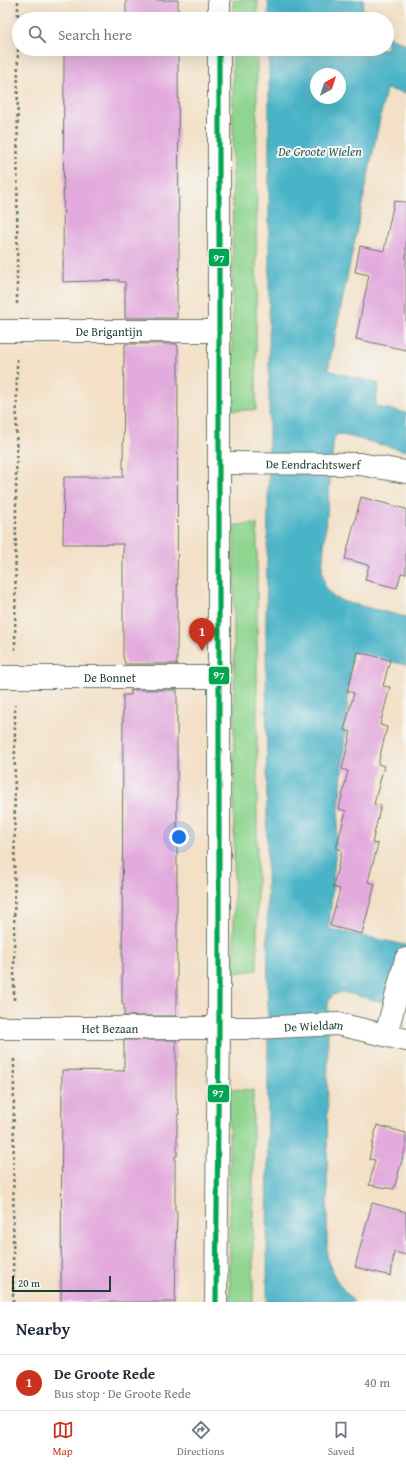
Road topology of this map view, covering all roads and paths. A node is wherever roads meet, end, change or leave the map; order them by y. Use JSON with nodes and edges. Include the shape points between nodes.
{"nodes":[{"id":1,"x":18,"y":0,"type":"edge"},
{"id":2,"x":219,"y":0,"type":"edge"},
{"id":3,"x":18,"y":12,"type":"edge"},
{"id":4,"x":219,"y":12,"type":"edge"},
{"id":5,"x":16,"y":56,"type":"edge"},
{"id":6,"x":218,"y":56,"type":"edge"},
{"id":7,"x":8,"y":331,"type":"edge"},
{"id":8,"x":218,"y":331,"type":"junction"},
{"id":9,"x":219,"y":463,"type":"junction"},
{"id":10,"x":406,"y":472,"type":"edge"},
{"id":11,"x":7,"y":677,"type":"edge"},
{"id":12,"x":219,"y":677,"type":"junction"},
{"id":13,"x":406,"y":959,"type":"edge"},
{"id":14,"x":219,"y":1027,"type":"junction"},
{"id":15,"x":7,"y":1028,"type":"edge"},
{"id":16,"x":394,"y":1031,"type":"edge"},
{"id":17,"x":13,"y":1302,"type":"edge"},
{"id":18,"x":216,"y":1302,"type":"edge"}],
"edges":[{"from":1,"to":3,"type":"path"},
{"from":2,"to":4,"type":"street"},
{"from":5,"to":7,"type":"path"},
{"from":6,"to":8,"type":"street"},
{"from":7,"to":8,"type":"street","name":"De Brigantijn"},
{"from":7,"to":11,"type":"path"},
{"from":8,"to":9,"type":"street"},
{"from":9,"to":10,"type":"street","name":"De Eendrachtswerf","via":[[360,464]]},
{"from":9,"to":12,"type":"street"},
{"from":11,"to":12,"type":"street","name":"De Bonnet"},
{"from":11,"to":15,"type":"path"},
{"from":12,"to":14,"type":"street"},
{"from":13,"to":16,"type":"street"},
{"from":14,"to":15,"type":"street","name":"Het Bezaan"},
{"from":14,"to":16,"type":"street","name":"De Wieldam","via":[[338,1024]]},
{"from":14,"to":18,"type":"street"},
{"from":15,"to":17,"type":"path"}]}
